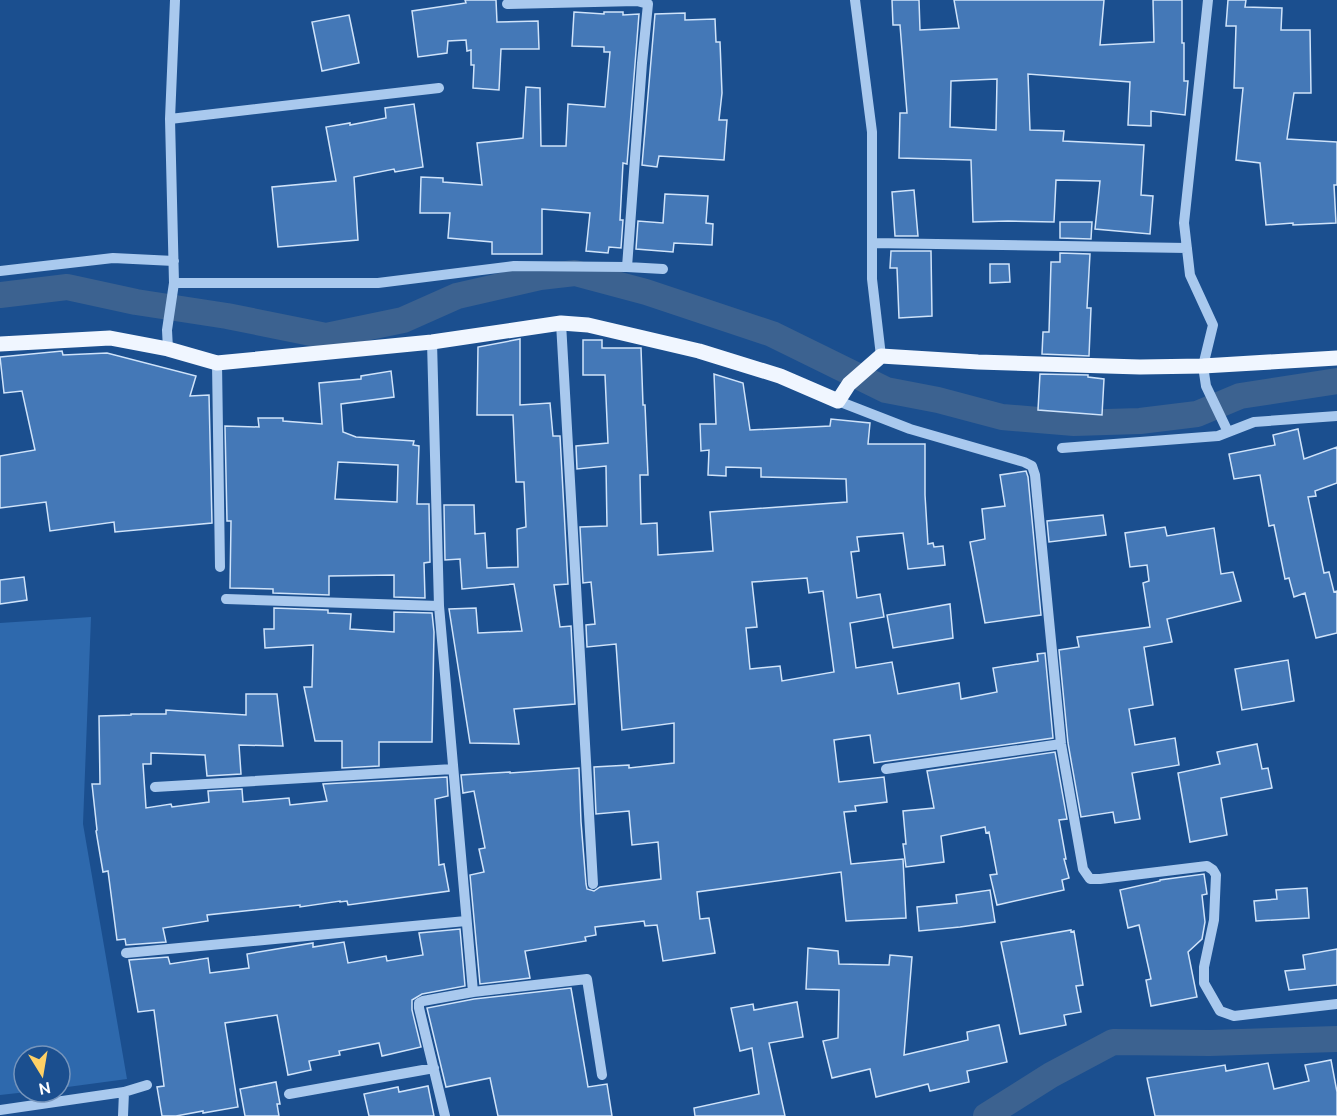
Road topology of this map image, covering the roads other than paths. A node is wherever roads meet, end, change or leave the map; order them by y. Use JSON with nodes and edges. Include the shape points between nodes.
{"nodes":[{"id":1,"x":175,"y":0,"type":"edge"},
{"id":2,"x":855,"y":0,"type":"edge"},
{"id":3,"x":1208,"y":0,"type":"edge"},
{"id":4,"x":507,"y":4,"type":"dead end"},
{"id":5,"x":439,"y":88,"type":"dead end"},
{"id":6,"x":170,"y":119,"type":"junction"},
{"id":7,"x":872,"y":243,"type":"junction"},
{"id":8,"x":1187,"y":248,"type":"junction"},
{"id":9,"x":174,"y":261,"type":"junction"},
{"id":10,"x":627,"y":267,"type":"junction"},
{"id":11,"x":663,"y":269,"type":"dead end"},
{"id":12,"x":0,"y":271,"type":"edge"},
{"id":13,"x":174,"y":283,"type":"junction"},
{"id":14,"x":561,"y":323,"type":"junction"},
{"id":15,"x":432,"y":342,"type":"junction"},
{"id":16,"x":0,"y":344,"type":"edge"},
{"id":17,"x":168,"y":349,"type":"junction"},
{"id":18,"x":1337,"y":358,"type":"edge"},
{"id":19,"x":876,"y":361,"type":"junction"},
{"id":20,"x":217,"y":363,"type":"junction"},
{"id":21,"x":1203,"y":366,"type":"junction"},
{"id":22,"x":838,"y":401,"type":"junction"},
{"id":23,"x":1337,"y":416,"type":"edge"},
{"id":24,"x":1227,"y":432,"type":"junction"},
{"id":25,"x":1062,"y":448,"type":"dead end"},
{"id":26,"x":220,"y":567,"type":"dead end"},
{"id":27,"x":226,"y":599,"type":"dead end"},
{"id":28,"x":439,"y":606,"type":"junction"},
{"id":29,"x":1061,"y":744,"type":"junction"},
{"id":30,"x":453,"y":769,"type":"junction"},
{"id":31,"x":886,"y":769,"type":"dead end"},
{"id":32,"x":155,"y":786,"type":"dead end"},
{"id":33,"x":593,"y":884,"type":"dead end"},
{"id":34,"x":466,"y":921,"type":"junction"},
{"id":35,"x":126,"y":953,"type":"dead end"},
{"id":36,"x":472,"y":993,"type":"junction"},
{"id":37,"x":1337,"y":1004,"type":"edge"},
{"id":38,"x":434,"y":1068,"type":"junction"},
{"id":39,"x":602,"y":1075,"type":"dead end"},
{"id":40,"x":147,"y":1085,"type":"dead end"},
{"id":41,"x":124,"y":1092,"type":"junction"},
{"id":42,"x":289,"y":1094,"type":"dead end"},
{"id":43,"x":0,"y":1110,"type":"edge"},
{"id":44,"x":123,"y":1116,"type":"edge"},
{"id":45,"x":445,"y":1116,"type":"edge"}],
"edges":[{"from":1,"to":6,"type":"street"},
{"from":2,"to":7,"type":"street","via":[[872,132]]},
{"from":3,"to":8,"type":"street","via":[[1184,222]]},
{"from":4,"to":10,"type":"street","via":[[648,4]]},
{"from":5,"to":6,"type":"street"},
{"from":6,"to":9,"type":"street"},
{"from":7,"to":8,"type":"street"},
{"from":7,"to":19,"type":"street"},
{"from":8,"to":21,"type":"street","via":[[1190,276],[1213,325]]},
{"from":9,"to":12,"type":"street","via":[[113,258]]},
{"from":9,"to":13,"type":"street"},
{"from":10,"to":11,"type":"street"},
{"from":10,"to":13,"type":"street","via":[[514,266],[378,283]]},
{"from":13,"to":17,"type":"street"},
{"from":14,"to":15,"type":"main road"},
{"from":14,"to":22,"type":"main road","via":[[588,325],[699,351],[780,376]]},
{"from":14,"to":33,"type":"street"},
{"from":15,"to":20,"type":"main road"},
{"from":15,"to":28,"type":"street"},
{"from":16,"to":17,"type":"main road","via":[[110,338]]},
{"from":17,"to":20,"type":"main road"},
{"from":18,"to":21,"type":"main road"},
{"from":19,"to":21,"type":"main road"},
{"from":19,"to":22,"type":"main road","via":[[849,384]]},
{"from":20,"to":26,"type":"street"},
{"from":21,"to":24,"type":"street","via":[[1206,386]]},
{"from":22,"to":29,"type":"street","via":[[910,429],[1032,466]]},
{"from":23,"to":24,"type":"street","via":[[1254,422]]},
{"from":24,"to":25,"type":"street","via":[[1218,436]]},
{"from":27,"to":28,"type":"street"},
{"from":28,"to":30,"type":"street"},
{"from":29,"to":31,"type":"street"},
{"from":29,"to":37,"type":"street","via":[[1083,870],[1090,879],[1207,866],[1216,875],[1204,983],[1220,1011],[1234,1016]]},
{"from":30,"to":32,"type":"street"},
{"from":30,"to":34,"type":"street"},
{"from":34,"to":35,"type":"street"},
{"from":34,"to":36,"type":"street"},
{"from":36,"to":38,"type":"street","via":[[419,1003]]},
{"from":36,"to":39,"type":"street","via":[[586,979]]},
{"from":38,"to":42,"type":"street"},
{"from":38,"to":45,"type":"street"},
{"from":40,"to":41,"type":"street"},
{"from":41,"to":43,"type":"street"},
{"from":41,"to":44,"type":"street"}]}
